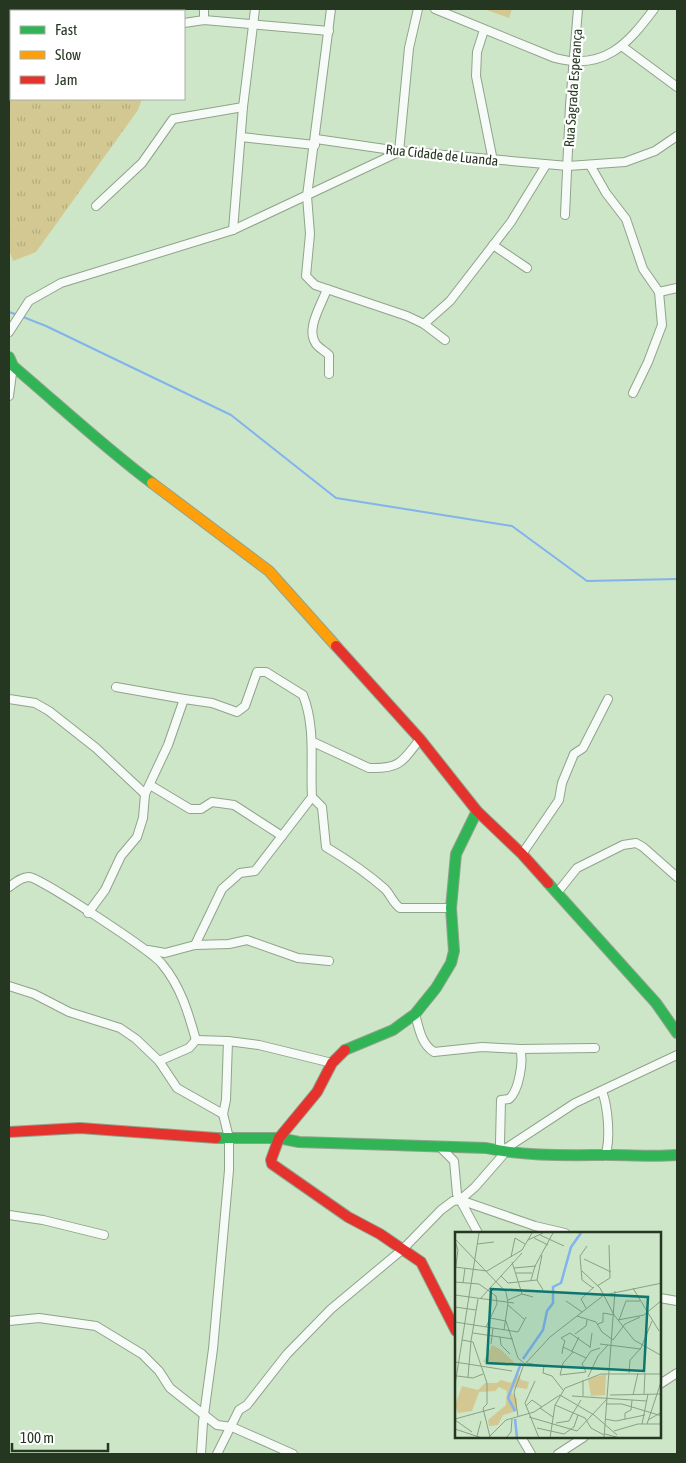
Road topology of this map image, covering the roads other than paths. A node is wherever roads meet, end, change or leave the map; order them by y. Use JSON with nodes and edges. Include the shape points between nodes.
{"nodes":[{"id":1,"x":204,"y":9,"type":"edge"},
{"id":2,"x":255,"y":9,"type":"edge"},
{"id":3,"x":331,"y":9,"type":"edge"},
{"id":4,"x":418,"y":9,"type":"edge"},
{"id":5,"x":435,"y":9,"type":"edge"},
{"id":6,"x":578,"y":9,"type":"edge"},
{"id":7,"x":654,"y":9,"type":"edge"},
{"id":8,"x":204,"y":20,"type":"junction"},
{"id":9,"x":185,"y":23,"type":"edge"},
{"id":10,"x":253,"y":24,"type":"junction"},
{"id":11,"x":484,"y":30,"type":"junction"},
{"id":12,"x":329,"y":31,"type":"junction"},
{"id":13,"x":623,"y":46,"type":"junction"},
{"id":14,"x":574,"y":62,"type":"junction"},
{"id":15,"x":677,"y":87,"type":"edge"},
{"id":16,"x":243,"y":107,"type":"junction"},
{"id":17,"x":677,"y":136,"type":"edge"},
{"id":18,"x":240,"y":137,"type":"junction"},
{"id":19,"x":315,"y":142,"type":"junction"},
{"id":20,"x":399,"y":151,"type":"junction"},
{"id":21,"x":493,"y":161,"type":"junction"},
{"id":22,"x":546,"y":165,"type":"junction"},
{"id":23,"x":590,"y":165,"type":"junction"},
{"id":24,"x":568,"y":166,"type":"junction"},
{"id":25,"x":307,"y":196,"type":"junction"},
{"id":26,"x":96,"y":206,"type":"dead end"},
{"id":27,"x":565,"y":215,"type":"dead end"},
{"id":28,"x":233,"y":230,"type":"junction"},
{"id":29,"x":493,"y":245,"type":"junction"},
{"id":30,"x":527,"y":268,"type":"dead end"},
{"id":31,"x":677,"y":288,"type":"edge"},
{"id":32,"x":327,"y":290,"type":"junction"},
{"id":33,"x":659,"y":292,"type":"junction"},
{"id":34,"x":424,"y":324,"type":"junction"},
{"id":35,"x":9,"y":332,"type":"edge"},
{"id":36,"x":445,"y":340,"type":"dead end"},
{"id":37,"x":11,"y":362,"type":"edge"},
{"id":38,"x":329,"y":374,"type":"dead end"},
{"id":39,"x":633,"y":393,"type":"dead end"},
{"id":40,"x":9,"y":396,"type":"edge"},
{"id":41,"x":116,"y":687,"type":"dead end"},
{"id":42,"x":9,"y":699,"type":"edge"},
{"id":43,"x":184,"y":699,"type":"junction"},
{"id":44,"x":608,"y":699,"type":"dead end"},
{"id":45,"x":420,"y":739,"type":"junction"},
{"id":46,"x":313,"y":742,"type":"junction"},
{"id":47,"x":150,"y":785,"type":"junction"},
{"id":48,"x":145,"y":794,"type":"junction"},
{"id":49,"x":312,"y":797,"type":"junction"},
{"id":50,"x":477,"y":811,"type":"junction"},
{"id":51,"x":282,"y":836,"type":"junction"},
{"id":52,"x":522,"y":854,"type":"junction"},
{"id":53,"x":677,"y":877,"type":"edge"},
{"id":54,"x":9,"y":887,"type":"edge"},
{"id":55,"x":557,"y":893,"type":"junction"},
{"id":56,"x":451,"y":908,"type":"junction"},
{"id":57,"x":88,"y":912,"type":"junction"},
{"id":58,"x":195,"y":945,"type":"junction"},
{"id":59,"x":144,"y":949,"type":"junction"},
{"id":60,"x":329,"y":960,"type":"dead end"},
{"id":61,"x":9,"y":986,"type":"edge"},
{"id":62,"x":415,"y":1014,"type":"junction"},
{"id":63,"x":677,"y":1033,"type":"edge"},
{"id":64,"x":196,"y":1040,"type":"junction"},
{"id":65,"x":228,"y":1041,"type":"junction"},
{"id":66,"x":520,"y":1048,"type":"junction"},
{"id":67,"x":595,"y":1048,"type":"dead end"},
{"id":68,"x":677,"y":1056,"type":"edge"},
{"id":69,"x":159,"y":1061,"type":"junction"},
{"id":70,"x":332,"y":1062,"type":"junction"},
{"id":71,"x":602,"y":1091,"type":"junction"},
{"id":72,"x":222,"y":1114,"type":"junction"},
{"id":73,"x":9,"y":1132,"type":"edge"},
{"id":74,"x":229,"y":1138,"type":"junction"},
{"id":75,"x":279,"y":1138,"type":"junction"},
{"id":76,"x":440,"y":1147,"type":"junction"},
{"id":77,"x":502,"y":1151,"type":"junction"},
{"id":78,"x":677,"y":1155,"type":"edge"},
{"id":79,"x":605,"y":1156,"type":"junction"},
{"id":80,"x":460,"y":1200,"type":"junction"},
{"id":81,"x":9,"y":1215,"type":"edge"},
{"id":82,"x":477,"y":1232,"type":"edge"},
{"id":83,"x":561,"y":1232,"type":"edge"},
{"id":84,"x":104,"y":1235,"type":"dead end"},
{"id":85,"x":404,"y":1249,"type":"junction"},
{"id":86,"x":661,"y":1298,"type":"edge"},
{"id":87,"x":677,"y":1301,"type":"edge"},
{"id":88,"x":9,"y":1321,"type":"edge"},
{"id":89,"x":455,"y":1329,"type":"edge"},
{"id":90,"x":677,"y":1373,"type":"edge"},
{"id":91,"x":661,"y":1383,"type":"edge"},
{"id":92,"x":204,"y":1413,"type":"junction"},
{"id":93,"x":232,"y":1427,"type":"junction"},
{"id":94,"x":522,"y":1438,"type":"edge"},
{"id":95,"x":582,"y":1438,"type":"edge"},
{"id":96,"x":201,"y":1454,"type":"edge"},
{"id":97,"x":217,"y":1454,"type":"edge"},
{"id":98,"x":293,"y":1454,"type":"edge"},
{"id":99,"x":531,"y":1454,"type":"edge"},
{"id":100,"x":558,"y":1454,"type":"edge"}],
"edges":[{"from":1,"to":8,"type":"street"},
{"from":2,"to":10,"type":"street"},
{"from":3,"to":12,"type":"street"},
{"from":4,"to":20,"type":"street","via":[[409,48]]},
{"from":5,"to":11,"type":"street"},
{"from":6,"to":14,"type":"street","name":"Rua Sagrada Esperança"},
{"from":7,"to":13,"type":"street"},
{"from":8,"to":9,"type":"street"},
{"from":8,"to":10,"type":"street"},
{"from":10,"to":12,"type":"street"},
{"from":10,"to":16,"type":"street"},
{"from":11,"to":14,"type":"street","via":[[555,58]]},
{"from":11,"to":21,"type":"street","via":[[477,52],[476,76]]},
{"from":12,"to":19,"type":"street"},
{"from":13,"to":14,"type":"street","via":[[608,55]]},
{"from":13,"to":15,"type":"street"},
{"from":14,"to":24,"type":"street","name":"Rua Sagrada Esperança"},
{"from":16,"to":18,"type":"street"},
{"from":16,"to":26,"type":"street","via":[[173,119],[147,157]]},
{"from":17,"to":23,"type":"street","name":"Rua Cidade de Luanda","via":[[655,151],[632,160]]},
{"from":18,"to":19,"type":"street","name":"Rua Cidade de Luanda"},
{"from":18,"to":28,"type":"street"},
{"from":19,"to":20,"type":"street","name":"Rua Cidade de Luanda"},
{"from":19,"to":25,"type":"street"},
{"from":20,"to":21,"type":"street","name":"Rua Cidade de Luanda"},
{"from":20,"to":25,"type":"street"},
{"from":21,"to":22,"type":"street","name":"Rua Cidade de Luanda"},
{"from":22,"to":24,"type":"street","name":"Rua Cidade de Luanda"},
{"from":22,"to":29,"type":"street"},
{"from":23,"to":24,"type":"street","name":"Rua Cidade de Luanda"},
{"from":23,"to":33,"type":"street","via":[[626,219],[643,269]]},
{"from":24,"to":27,"type":"street","name":"Rua Sagrada Esperança"},
{"from":25,"to":28,"type":"street"},
{"from":25,"to":32,"type":"street","via":[[310,234],[304,271],[315,285]]},
{"from":28,"to":35,"type":"street","via":[[61,283],[29,301]]},
{"from":29,"to":30,"type":"street"},
{"from":29,"to":34,"type":"street","via":[[450,301]]},
{"from":31,"to":33,"type":"street"},
{"from":32,"to":34,"type":"street"},
{"from":32,"to":38,"type":"street","via":[[315,318],[313,336],[329,355]]},
{"from":33,"to":39,"type":"street","via":[[662,325],[652,355]]},
{"from":34,"to":36,"type":"street"},
{"from":37,"to":40,"type":"street"},
{"from":37,"to":45,"type":"street","via":[[118,458],[269,571]]},
{"from":41,"to":43,"type":"street"},
{"from":42,"to":48,"type":"street","via":[[35,703],[49,711],[96,748]]},
{"from":43,"to":46,"type":"street","via":[[212,703],[237,712],[245,706],[257,672],[266,672],[303,695]]},
{"from":43,"to":47,"type":"street"},
{"from":44,"to":52,"type":"street","via":[[583,748],[574,754],[559,800]]},
{"from":45,"to":46,"type":"street","via":[[396,767],[379,768],[370,768]]},
{"from":45,"to":50,"type":"street"},
{"from":46,"to":49,"type":"street"},
{"from":47,"to":48,"type":"street"},
{"from":47,"to":51,"type":"street","via":[[190,809],[201,809],[212,802],[234,805]]},
{"from":48,"to":57,"type":"street","via":[[137,837],[121,856],[105,890]]},
{"from":49,"to":51,"type":"street"},
{"from":49,"to":56,"type":"street","via":[[322,808],[326,847],[384,888],[400,908]]},
{"from":50,"to":52,"type":"street"},
{"from":50,"to":56,"type":"street","via":[[456,854]]},
{"from":51,"to":58,"type":"street","via":[[255,871],[240,874],[222,889]]},
{"from":52,"to":55,"type":"street"},
{"from":53,"to":55,"type":"street","via":[[643,847],[623,845],[577,868]]},
{"from":54,"to":57,"type":"street","via":[[24,878],[36,879]]},
{"from":55,"to":63,"type":"street","via":[[656,1003]]},
{"from":56,"to":62,"type":"street","via":[[454,951],[451,963]]},
{"from":57,"to":59,"type":"street"},
{"from":58,"to":59,"type":"street","via":[[165,953]]},
{"from":58,"to":60,"type":"street","via":[[252,940],[298,958]]},
{"from":59,"to":64,"type":"street","via":[[164,966],[183,998]]},
{"from":61,"to":69,"type":"street","via":[[34,994],[69,1012],[120,1028]]},
{"from":62,"to":66,"type":"street","via":[[422,1038],[434,1052],[482,1047]]},
{"from":62,"to":70,"type":"street","via":[[378,1037],[341,1052]]},
{"from":64,"to":65,"type":"street"},
{"from":64,"to":69,"type":"street","via":[[189,1048]]},
{"from":65,"to":70,"type":"street"},
{"from":65,"to":72,"type":"street","via":[[226,1100]]},
{"from":66,"to":67,"type":"street"},
{"from":66,"to":77,"type":"street","via":[[523,1056],[514,1093],[509,1099],[502,1100]]},
{"from":68,"to":71,"type":"street"},
{"from":69,"to":72,"type":"street","via":[[177,1088]]},
{"from":70,"to":75,"type":"street","via":[[318,1092]]},
{"from":71,"to":77,"type":"street","via":[[547,1119]]},
{"from":71,"to":79,"type":"street","via":[[608,1115],[609,1146]]},
{"from":72,"to":74,"type":"street"},
{"from":73,"to":74,"type":"street","via":[[80,1128]]},
{"from":74,"to":75,"type":"street"},
{"from":74,"to":92,"type":"street","via":[[226,1215]]},
{"from":75,"to":76,"type":"street","via":[[299,1142]]},
{"from":75,"to":85,"type":"street","via":[[272,1164],[348,1218]]},
{"from":76,"to":77,"type":"street"},
{"from":76,"to":80,"type":"street","via":[[454,1161],[456,1192]]},
{"from":77,"to":79,"type":"street"},
{"from":77,"to":80,"type":"street","via":[[503,1155],[495,1166]]},
{"from":78,"to":79,"type":"street"},
{"from":80,"to":82,"type":"street"},
{"from":80,"to":83,"type":"street"},
{"from":80,"to":85,"type":"street","via":[[441,1210]]},
{"from":81,"to":84,"type":"street"},
{"from":85,"to":89,"type":"street","via":[[425,1266]]},
{"from":85,"to":93,"type":"street","via":[[372,1272],[287,1354],[247,1405],[239,1410]]},
{"from":86,"to":87,"type":"street"},
{"from":88,"to":92,"type":"street","via":[[39,1318],[96,1326],[142,1354],[162,1374],[170,1388]]},
{"from":90,"to":91,"type":"street"},
{"from":92,"to":93,"type":"street","via":[[217,1425]]},
{"from":92,"to":96,"type":"street"},
{"from":93,"to":97,"type":"street"},
{"from":93,"to":98,"type":"street"},
{"from":94,"to":99,"type":"street"},
{"from":95,"to":100,"type":"street"}]}
